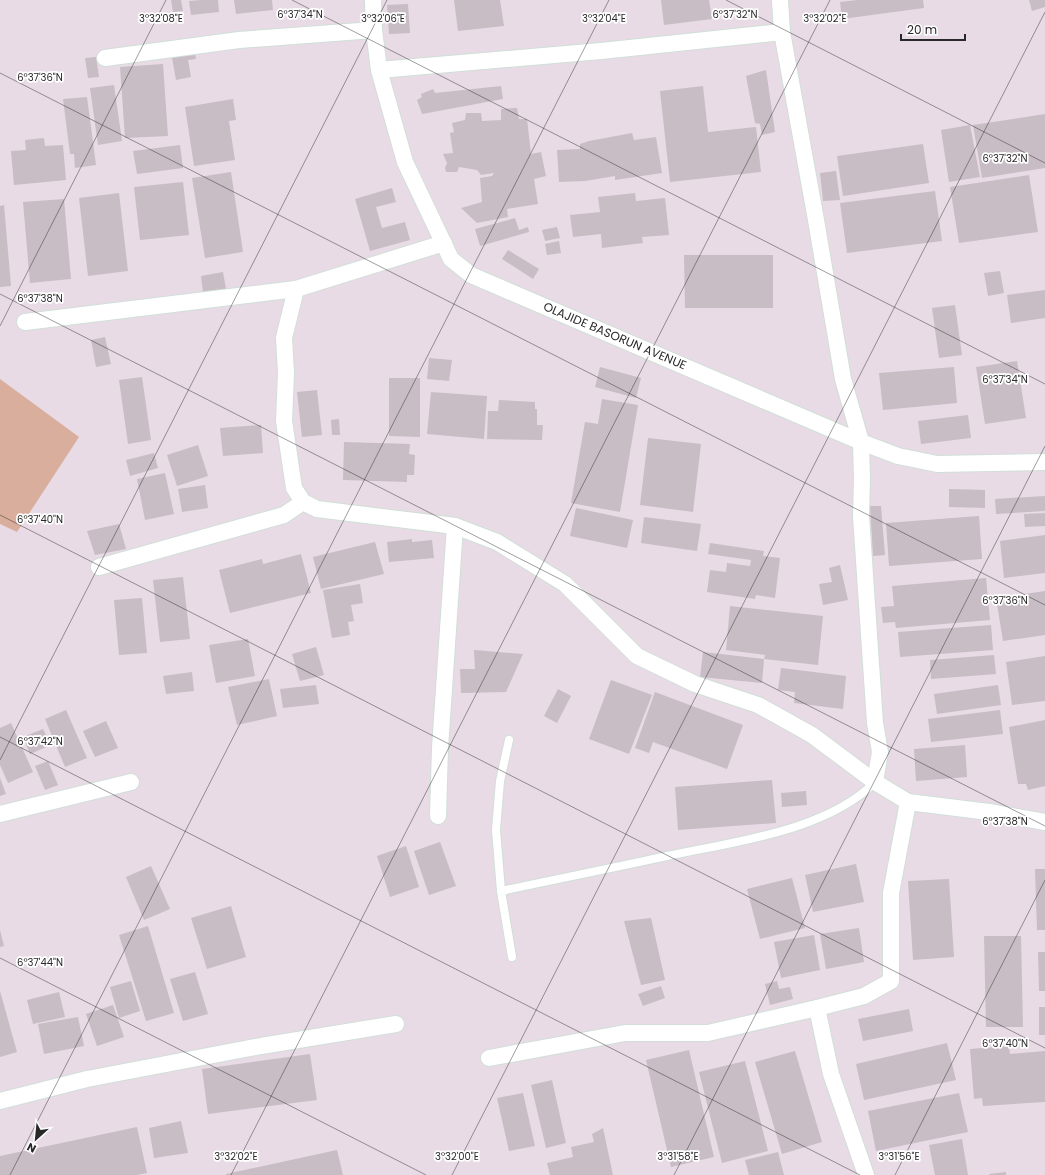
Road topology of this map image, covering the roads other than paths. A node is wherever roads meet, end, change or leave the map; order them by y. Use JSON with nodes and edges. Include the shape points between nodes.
{"nodes":[{"id":1,"x":373,"y":0,"type":"edge"},
{"id":2,"x":780,"y":0,"type":"edge"},
{"id":3,"x":374,"y":30,"type":"junction"},
{"id":4,"x":782,"y":32,"type":"junction"},
{"id":5,"x":105,"y":58,"type":"dead end"},
{"id":6,"x":379,"y":70,"type":"junction"},
{"id":7,"x":444,"y":243,"type":"junction"},
{"id":8,"x":296,"y":289,"type":"junction"},
{"id":9,"x":25,"y":322,"type":"dead end"},
{"id":10,"x":861,"y":442,"type":"junction"},
{"id":11,"x":1045,"y":462,"type":"edge"},
{"id":12,"x":303,"y":502,"type":"junction"},
{"id":13,"x":455,"y":526,"type":"junction"},
{"id":14,"x":99,"y":567,"type":"dead end"},
{"id":15,"x":509,"y":740,"type":"dead end"},
{"id":16,"x":132,"y":782,"type":"dead end"},
{"id":17,"x":876,"y":782,"type":"junction"},
{"id":18,"x":908,"y":802,"type":"junction"},
{"id":19,"x":0,"y":814,"type":"edge"},
{"id":20,"x":438,"y":816,"type":"dead end"},
{"id":21,"x":1045,"y":822,"type":"edge"},
{"id":22,"x":501,"y":891,"type":"junction"},
{"id":23,"x":512,"y":957,"type":"dead end"},
{"id":24,"x":817,"y":1008,"type":"junction"},
{"id":25,"x":396,"y":1024,"type":"dead end"},
{"id":26,"x":488,"y":1058,"type":"dead end"},
{"id":27,"x":0,"y":1100,"type":"edge"},
{"id":28,"x":866,"y":1175,"type":"edge"}],
"edges":[{"from":1,"to":3,"type":"street","name":"OLAJIDE BASORUN AVENUE"},
{"from":2,"to":4,"type":"street"},
{"from":3,"to":5,"type":"street","via":[[239,40]]},
{"from":3,"to":6,"type":"street","name":"OLAJIDE BASORUN AVENUE"},
{"from":4,"to":6,"type":"street"},
{"from":4,"to":10,"type":"street","via":[[842,379]]},
{"from":6,"to":7,"type":"street","name":"OLAJIDE BASORUN AVENUE","via":[[405,162]]},
{"from":7,"to":8,"type":"street"},
{"from":7,"to":10,"type":"street","name":"OLAJIDE BASORUN AVENUE","via":[[451,260],[472,275]]},
{"from":8,"to":9,"type":"street"},
{"from":8,"to":12,"type":"street","via":[[284,338],[284,421],[294,488]]},
{"from":10,"to":11,"type":"street","name":"OLAJIDE BASORUN AVENUE","via":[[898,456],[937,464]]},
{"from":10,"to":17,"type":"street","via":[[861,516],[875,723],[880,752]]},
{"from":12,"to":13,"type":"street","via":[[318,509]]},
{"from":12,"to":14,"type":"street","via":[[284,515]]},
{"from":13,"to":17,"type":"street","via":[[497,542],[566,584],[637,656],[696,684],[758,705],[812,734]]},
{"from":13,"to":20,"type":"street"},
{"from":15,"to":22,"type":"lane","via":[[500,781],[496,830]]},
{"from":16,"to":19,"type":"street"},
{"from":17,"to":18,"type":"street"},
{"from":17,"to":22,"type":"lane","via":[[864,794],[846,805],[785,831]]},
{"from":18,"to":21,"type":"street"},
{"from":18,"to":24,"type":"street","via":[[891,893],[891,981],[864,996]]},
{"from":22,"to":23,"type":"lane"},
{"from":24,"to":26,"type":"street","via":[[708,1033],[625,1033]]},
{"from":24,"to":28,"type":"street","via":[[831,1074]]},
{"from":25,"to":27,"type":"street","via":[[86,1079]]}]}
